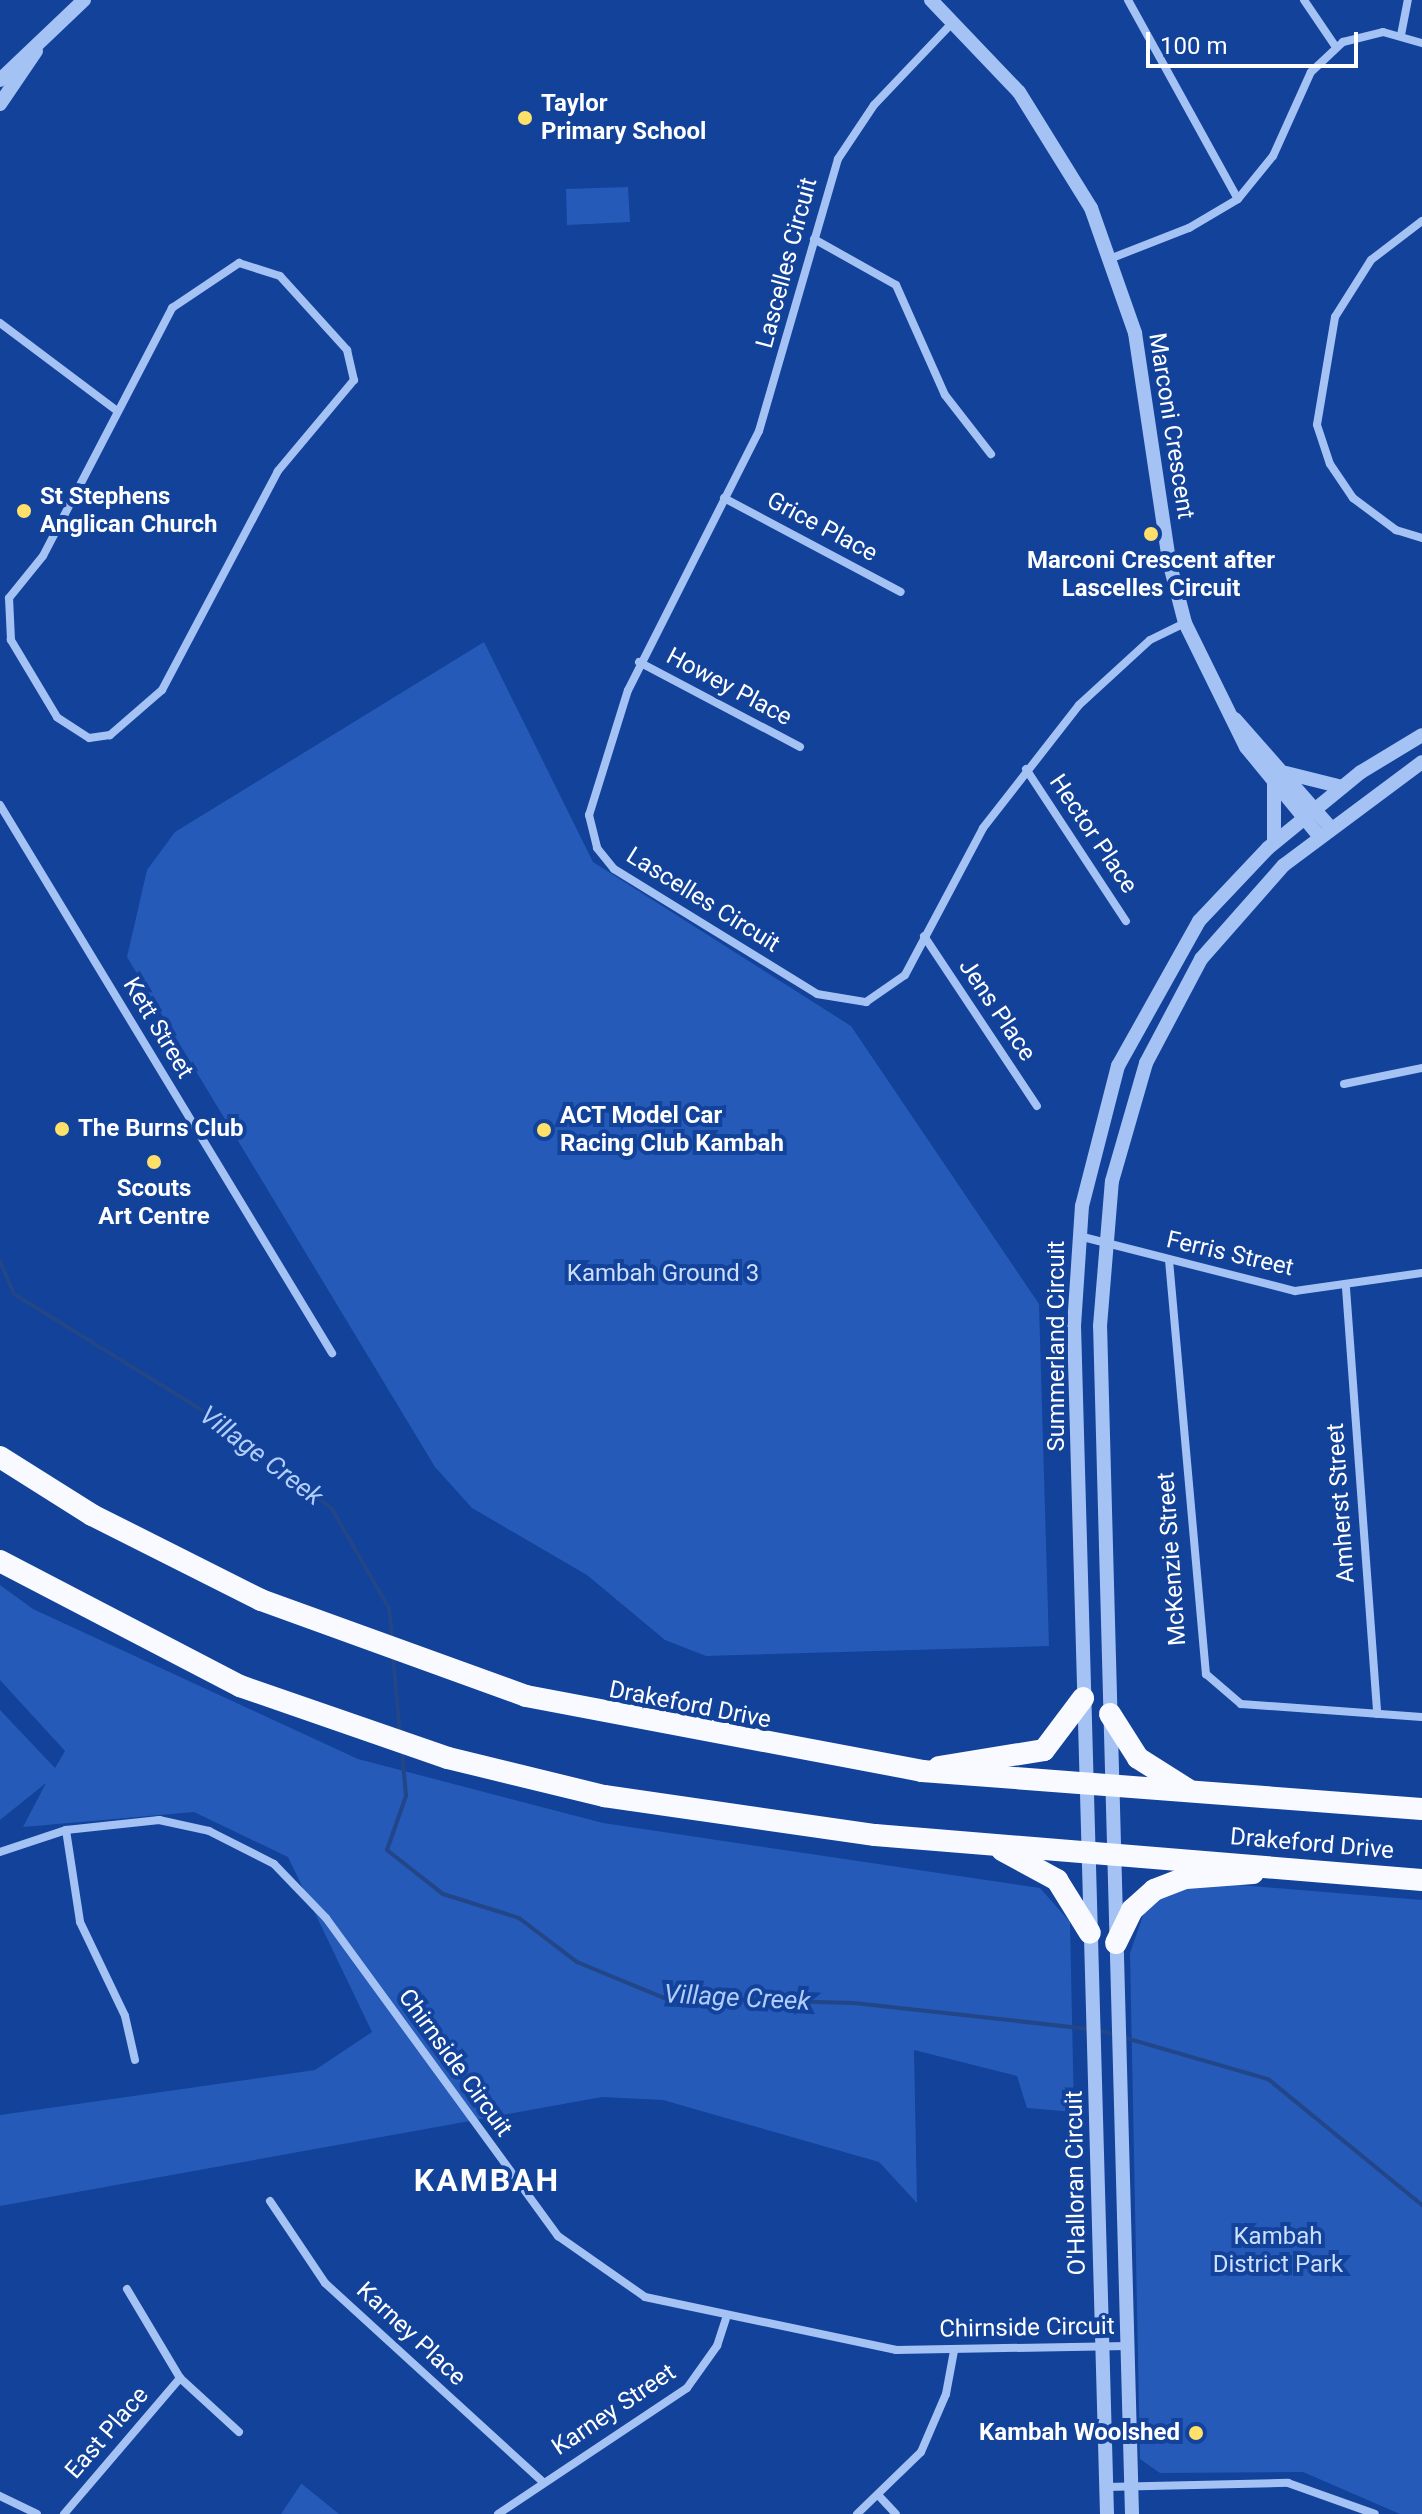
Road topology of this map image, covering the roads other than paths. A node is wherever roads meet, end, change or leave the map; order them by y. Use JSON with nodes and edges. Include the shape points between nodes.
{"nodes":[{"id":1,"x":84,"y":0,"type":"edge"},
{"id":2,"x":931,"y":0,"type":"edge"},
{"id":3,"x":1128,"y":0,"type":"edge"},
{"id":4,"x":1304,"y":0,"type":"edge"},
{"id":5,"x":1408,"y":0,"type":"edge"},
{"id":6,"x":955,"y":21,"type":"junction"},
{"id":7,"x":1401,"y":35,"type":"junction"},
{"id":8,"x":40,"y":43,"type":"junction"},
{"id":9,"x":1422,"y":43,"type":"edge"},
{"id":10,"x":1336,"y":47,"type":"junction"},
{"id":11,"x":0,"y":80,"type":"edge"},
{"id":12,"x":0,"y":104,"type":"edge"},
{"id":13,"x":1238,"y":199,"type":"junction"},
{"id":14,"x":1422,"y":221,"type":"edge"},
{"id":15,"x":814,"y":239,"type":"junction"},
{"id":16,"x":1112,"y":258,"type":"junction"},
{"id":17,"x":0,"y":323,"type":"edge"},
{"id":18,"x":117,"y":411,"type":"junction"},
{"id":19,"x":991,"y":454,"type":"dead end"},
{"id":20,"x":724,"y":498,"type":"junction"},
{"id":21,"x":1422,"y":538,"type":"edge"},
{"id":22,"x":901,"y":592,"type":"dead end"},
{"id":23,"x":1185,"y":623,"type":"junction"},
{"id":24,"x":639,"y":662,"type":"junction"},
{"id":25,"x":1422,"y":735,"type":"edge"},
{"id":26,"x":800,"y":747,"type":"dead end"},
{"id":27,"x":1422,"y":762,"type":"edge"},
{"id":28,"x":1026,"y":769,"type":"junction"},
{"id":29,"x":1279,"y":776,"type":"junction"},
{"id":30,"x":1342,"y":787,"type":"junction"},
{"id":31,"x":0,"y":805,"type":"edge"},
{"id":32,"x":1310,"y":813,"type":"junction"},
{"id":33,"x":1325,"y":832,"type":"junction"},
{"id":34,"x":1274,"y":842,"type":"junction"},
{"id":35,"x":1126,"y":921,"type":"dead end"},
{"id":36,"x":924,"y":936,"type":"junction"},
{"id":37,"x":1422,"y":1068,"type":"edge"},
{"id":38,"x":1344,"y":1084,"type":"dead end"},
{"id":39,"x":1037,"y":1106,"type":"dead end"},
{"id":40,"x":1078,"y":1236,"type":"junction"},
{"id":41,"x":1104,"y":1243,"type":"junction"},
{"id":42,"x":1169,"y":1260,"type":"junction"},
{"id":43,"x":1422,"y":1273,"type":"edge"},
{"id":44,"x":1346,"y":1288,"type":"junction"},
{"id":45,"x":332,"y":1353,"type":"dead end"},
{"id":46,"x":0,"y":1457,"type":"edge"},
{"id":47,"x":0,"y":1561,"type":"edge"},
{"id":48,"x":1083,"y":1698,"type":"junction"},
{"id":49,"x":1110,"y":1714,"type":"junction"},
{"id":50,"x":1377,"y":1714,"type":"junction"},
{"id":51,"x":1422,"y":1717,"type":"edge"},
{"id":52,"x":922,"y":1771,"type":"junction"},
{"id":53,"x":1086,"y":1785,"type":"junction"},
{"id":54,"x":1112,"y":1787,"type":"junction"},
{"id":55,"x":1198,"y":1794,"type":"junction"},
{"id":56,"x":1422,"y":1809,"type":"edge"},
{"id":57,"x":66,"y":1830,"type":"junction"},
{"id":58,"x":986,"y":1843,"type":"junction"},
{"id":59,"x":1087,"y":1851,"type":"junction"},
{"id":60,"x":0,"y":1852,"type":"edge"},
{"id":61,"x":1113,"y":1853,"type":"junction"},
{"id":62,"x":1274,"y":1869,"type":"junction"},
{"id":63,"x":1422,"y":1880,"type":"edge"},
{"id":64,"x":1090,"y":1933,"type":"junction"},
{"id":65,"x":1116,"y":1943,"type":"junction"},
{"id":66,"x":135,"y":2060,"type":"dead end"},
{"id":67,"x":270,"y":2201,"type":"dead end"},
{"id":68,"x":127,"y":2289,"type":"dead end"},
{"id":69,"x":726,"y":2318,"type":"junction"},
{"id":70,"x":1127,"y":2346,"type":"junction"},
{"id":71,"x":1101,"y":2347,"type":"junction"},
{"id":72,"x":954,"y":2351,"type":"junction"},
{"id":73,"x":180,"y":2378,"type":"junction"},
{"id":74,"x":239,"y":2432,"type":"dead end"},
{"id":75,"x":542,"y":2481,"type":"junction"},
{"id":76,"x":1131,"y":2486,"type":"junction"},
{"id":77,"x":1106,"y":2487,"type":"junction"},
{"id":78,"x":0,"y":2496,"type":"edge"},
{"id":79,"x":880,"y":2497,"type":"junction"},
{"id":80,"x":37,"y":2514,"type":"edge"},
{"id":81,"x":64,"y":2514,"type":"edge"},
{"id":82,"x":498,"y":2514,"type":"edge"},
{"id":83,"x":857,"y":2514,"type":"edge"},
{"id":84,"x":896,"y":2514,"type":"edge"},
{"id":85,"x":1107,"y":2514,"type":"edge"},
{"id":86,"x":1132,"y":2514,"type":"edge"},
{"id":87,"x":1375,"y":2514,"type":"edge"}],
"edges":[{"from":1,"to":8,"type":"street"},
{"from":2,"to":6,"type":"street","name":"Marconi Crescent"},
{"from":3,"to":13,"type":"street"},
{"from":4,"to":10,"type":"street"},
{"from":5,"to":7,"type":"street"},
{"from":6,"to":15,"type":"street","name":"Lascelles Circuit","via":[[854,130]]},
{"from":6,"to":16,"type":"street","name":"Marconi Crescent","via":[[1042,125]]},
{"from":7,"to":9,"type":"street"},
{"from":7,"to":10,"type":"street","via":[[1366,33]]},
{"from":8,"to":11,"type":"street"},
{"from":8,"to":12,"type":"street"},
{"from":10,"to":13,"type":"street","via":[[1311,72],[1273,156]]},
{"from":13,"to":16,"type":"street","via":[[1189,228]]},
{"from":14,"to":21,"type":"street","via":[[1371,260],[1335,317],[1317,425],[1330,464],[1353,498],[1396,530]]},
{"from":15,"to":19,"type":"street","via":[[896,285],[945,395]]},
{"from":15,"to":20,"type":"street","name":"Lascelles Circuit","via":[[772,396]]},
{"from":16,"to":23,"type":"street","name":"Marconi Crescent","via":[[1146,384],[1169,561]]},
{"from":17,"to":18,"type":"street"},
{"from":18,"to":18,"type":"street","via":[[172,308],[239,263],[280,276],[347,350],[354,368],[340,405],[278,471],[162,690],[110,735],[89,738],[57,717],[9,637],[5,611],[43,556]]},
{"from":20,"to":22,"type":"street","name":"Grice Place"},
{"from":20,"to":24,"type":"street","name":"Lascelles Circuit"},
{"from":23,"to":28,"type":"street","name":"Lascelles Circuit","via":[[1118,666]]},
{"from":23,"to":29,"type":"street","name":"Marconi Crescent","via":[[1232,717]]},
{"from":24,"to":26,"type":"street","name":"Howey Place"},
{"from":24,"to":36,"type":"street","name":"Lascelles Circuit","via":[[589,815],[597,848],[614,869],[837,1002],[866,1002],[892,990]]},
{"from":25,"to":30,"type":"street","name":"Summerland Circuit"},
{"from":27,"to":33,"type":"street","name":"Summerland Circuit"},
{"from":28,"to":35,"type":"street","name":"Hector Place"},
{"from":28,"to":36,"type":"street","name":"Lascelles Circuit","via":[[977,838]]},
{"from":29,"to":30,"type":"street"},
{"from":29,"to":32,"type":"street","name":"Marconi Crescent"},
{"from":29,"to":34,"type":"street"},
{"from":30,"to":32,"type":"street","name":"Summerland Circuit"},
{"from":31,"to":45,"type":"street","name":"Kett Street"},
{"from":32,"to":33,"type":"street","name":"Marconi Crescent"},
{"from":32,"to":34,"type":"street","name":"Summerland Circuit"},
{"from":33,"to":41,"type":"street","name":"Summerland Circuit","via":[[1236,913],[1171,1009],[1127,1121]]},
{"from":34,"to":40,"type":"street","name":"Summerland Circuit","via":[[1199,921],[1141,1014],[1099,1124]]},
{"from":36,"to":39,"type":"street","name":"Jens Place"},
{"from":37,"to":38,"type":"street"},
{"from":40,"to":41,"type":"street","name":"Ferris Street"},
{"from":40,"to":48,"type":"street","name":"Summerland Circuit"},
{"from":41,"to":42,"type":"street","name":"Ferris Street"},
{"from":41,"to":49,"type":"street","name":"Summerland Circuit"},
{"from":42,"to":44,"type":"street","name":"Ferris Street","via":[[1278,1289]]},
{"from":42,"to":50,"type":"street","name":"McKenzie Street","via":[[1206,1674],[1241,1704]]},
{"from":43,"to":44,"type":"street","name":"Ferris Street"},
{"from":44,"to":50,"type":"street","name":"Amherst Street"},
{"from":46,"to":52,"type":"highway","name":"Drakeford Drive","via":[[178,1561],[422,1664],[635,1722]]},
{"from":47,"to":58,"type":"highway","name":"Drakeford Drive","via":[[164,1650],[370,1734],[448,1758],[702,1812]]},
{"from":48,"to":52,"type":"highway","via":[[1057,1739],[1032,1755]]},
{"from":48,"to":53,"type":"street","name":"Summerland Circuit"},
{"from":49,"to":54,"type":"street","name":"Summerland Circuit"},
{"from":49,"to":55,"type":"highway","via":[[1138,1758]]},
{"from":50,"to":51,"type":"street","name":"McKenzie Street"},
{"from":52,"to":53,"type":"highway","name":"Drakeford Drive"},
{"from":53,"to":54,"type":"highway","name":"Drakeford Drive"},
{"from":53,"to":59,"type":"street","name":"Summerland Circuit"},
{"from":54,"to":55,"type":"highway","name":"Drakeford Drive"},
{"from":54,"to":61,"type":"street","name":"Summerland Circuit"},
{"from":55,"to":56,"type":"highway","name":"Drakeford Drive"},
{"from":57,"to":60,"type":"street","name":"Chirnside Circuit"},
{"from":57,"to":66,"type":"street","via":[[80,1922],[125,2016]]},
{"from":57,"to":69,"type":"street","name":"Chirnside Circuit","via":[[126,1819],[176,1822],[274,1864],[326,1918],[558,2236],[629,2290]]},
{"from":58,"to":59,"type":"highway","name":"Drakeford Drive"},
{"from":58,"to":64,"type":"highway","via":[[1057,1880]]},
{"from":59,"to":61,"type":"highway","name":"Drakeford Drive"},
{"from":59,"to":64,"type":"street","name":"O'Halloran Circuit"},
{"from":61,"to":62,"type":"highway","name":"Drakeford Drive"},
{"from":61,"to":65,"type":"street","name":"O'Halloran Circuit"},
{"from":62,"to":63,"type":"highway","name":"Drakeford Drive"},
{"from":62,"to":65,"type":"highway","via":[[1164,1885],[1138,1903]]},
{"from":64,"to":71,"type":"street","name":"O'Halloran Circuit"},
{"from":65,"to":70,"type":"street","name":"O'Halloran Circuit"},
{"from":67,"to":75,"type":"street","name":"Karney Place","via":[[325,2283]]},
{"from":68,"to":73,"type":"street","name":"East Place"},
{"from":69,"to":72,"type":"street","name":"Chirnside Circuit","via":[[863,2345]]},
{"from":69,"to":75,"type":"street","name":"Karney Street","via":[[687,2388]]},
{"from":70,"to":71,"type":"street","name":"Chirnside Circuit"},
{"from":70,"to":76,"type":"street","name":"O'Halloran Circuit"},
{"from":71,"to":72,"type":"street","name":"Chirnside Circuit"},
{"from":71,"to":77,"type":"street","name":"O'Halloran Circuit"},
{"from":72,"to":79,"type":"street","via":[[931,2434]]},
{"from":73,"to":74,"type":"street","name":"East Place"},
{"from":73,"to":81,"type":"street","name":"East Place"},
{"from":75,"to":82,"type":"street","name":"Karney Street"},
{"from":76,"to":77,"type":"street"},
{"from":76,"to":86,"type":"street","name":"O'Halloran Circuit"},
{"from":76,"to":87,"type":"street","via":[[1288,2483]]},
{"from":77,"to":85,"type":"street","name":"O'Halloran Circuit"},
{"from":78,"to":80,"type":"street"},
{"from":79,"to":83,"type":"street"},
{"from":79,"to":84,"type":"street"}]}
